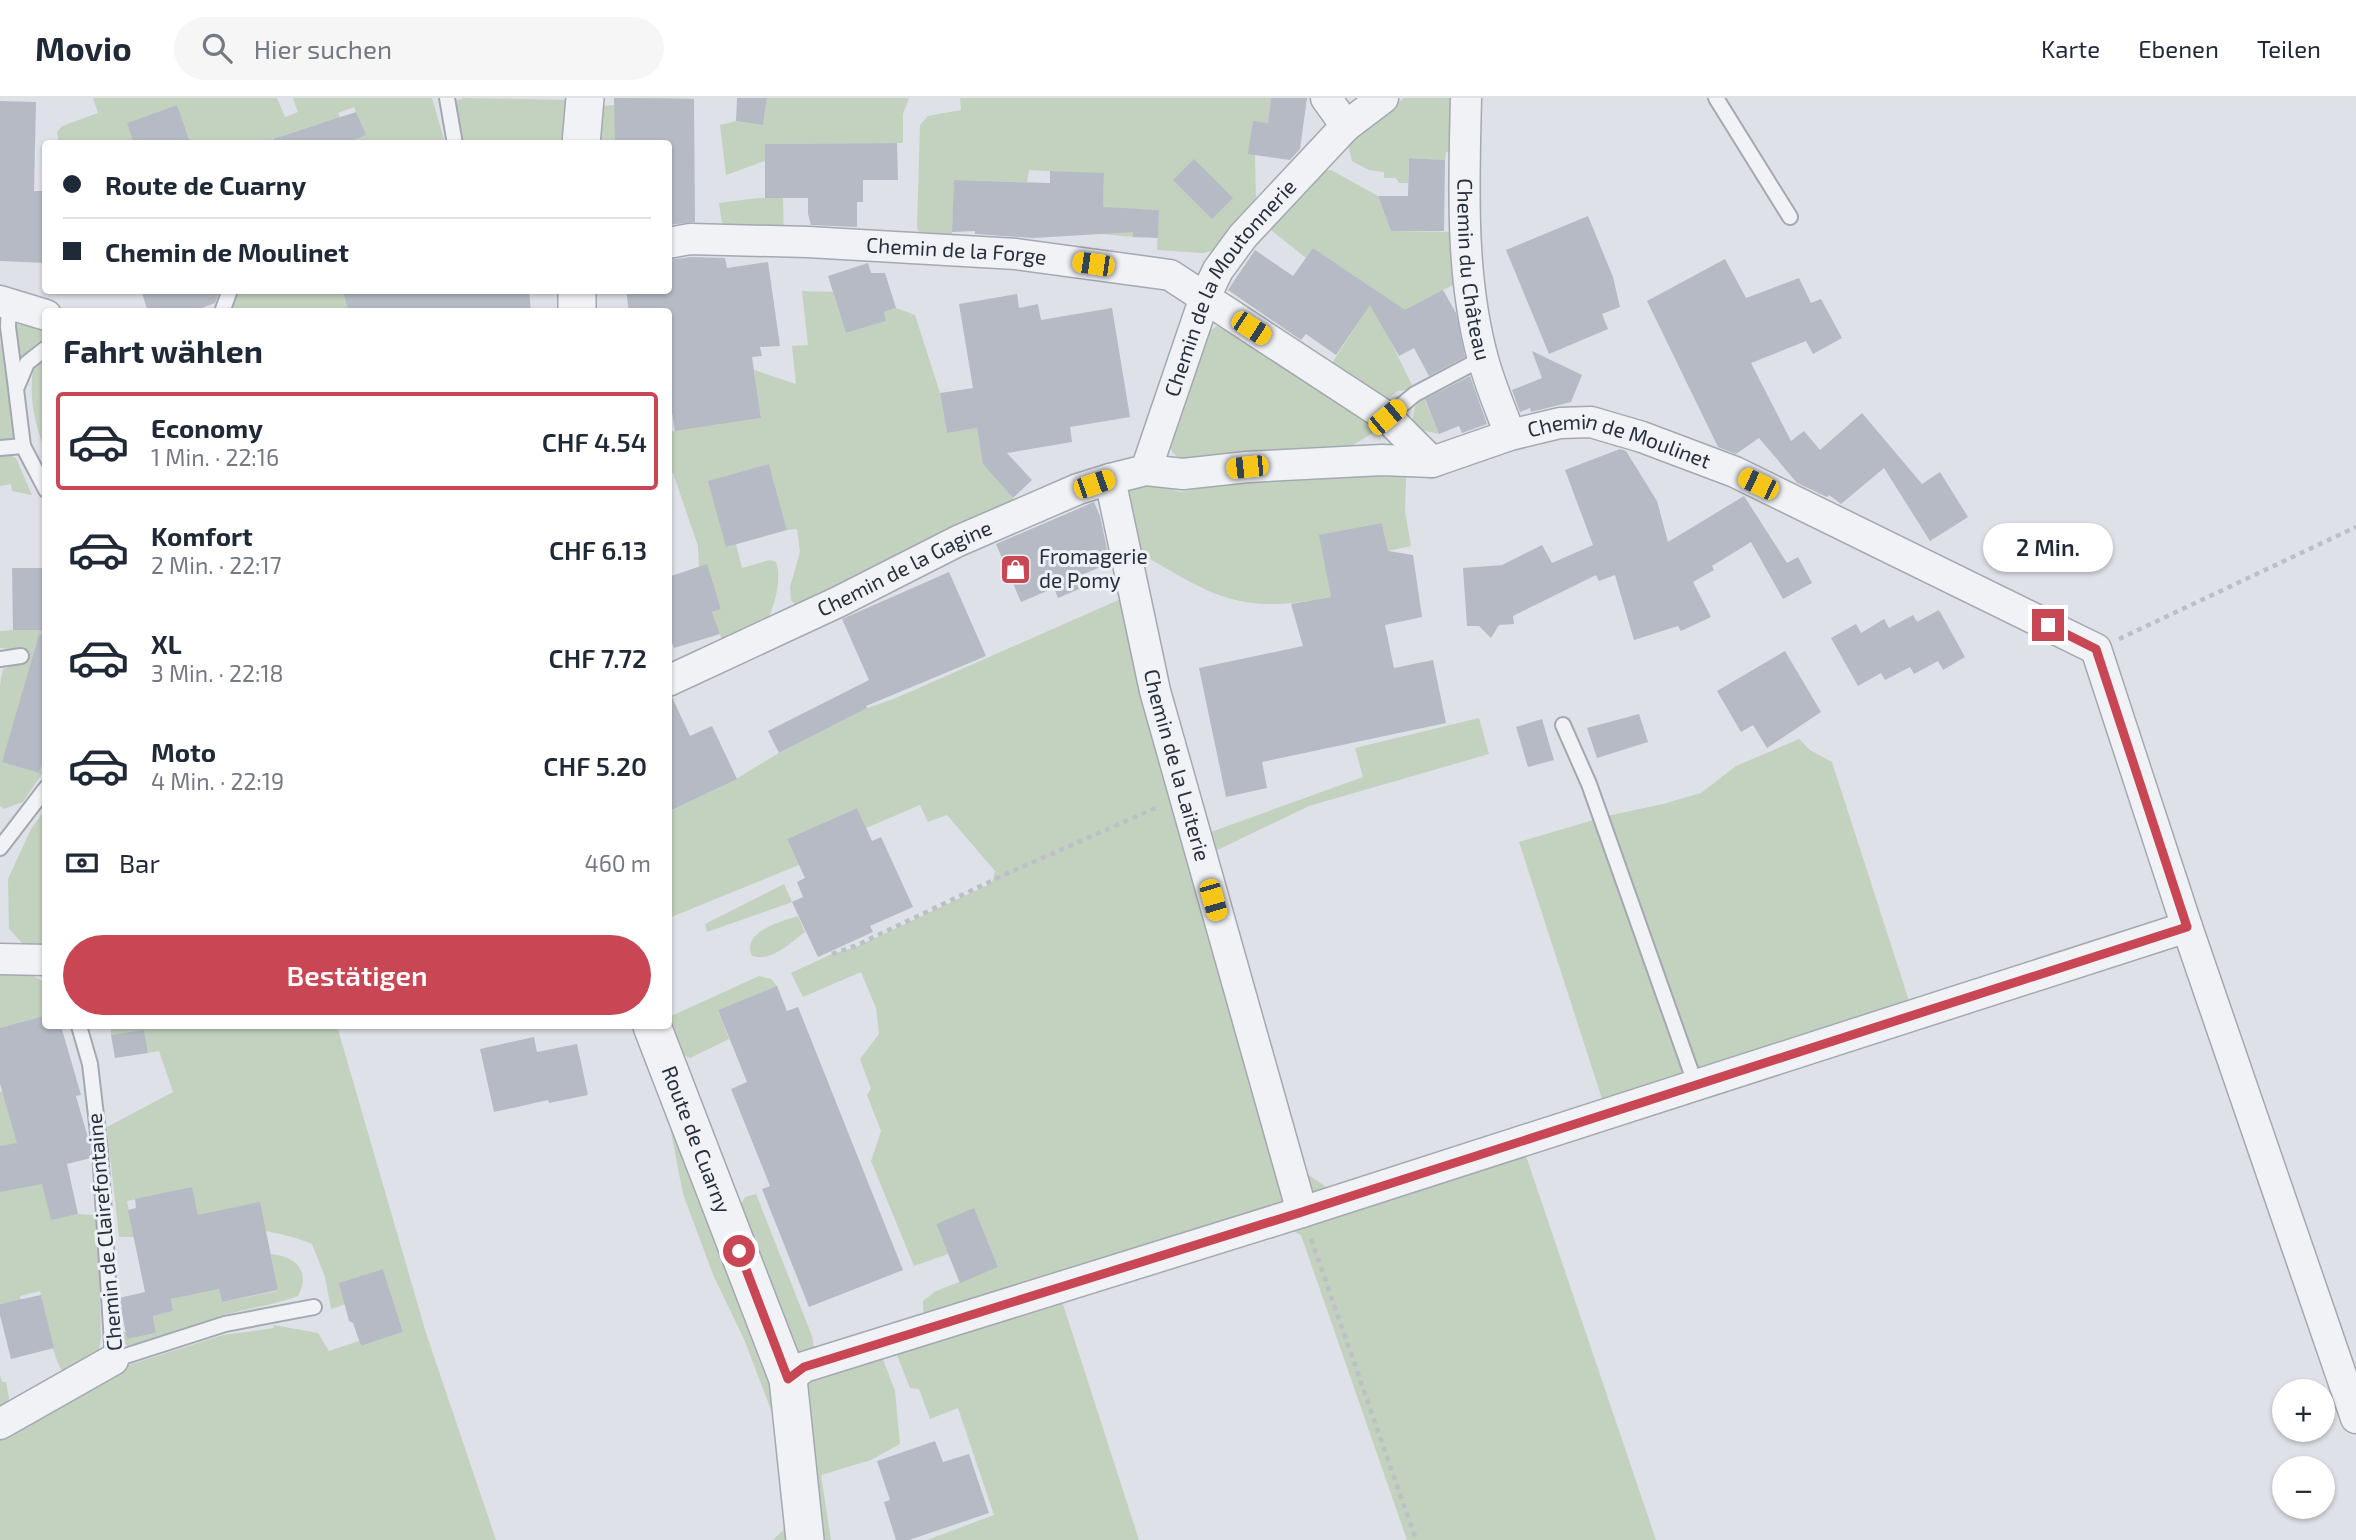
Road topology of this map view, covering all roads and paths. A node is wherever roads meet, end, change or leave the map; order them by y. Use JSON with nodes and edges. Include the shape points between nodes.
{"nodes":[{"id":1,"x":447,"y":98,"type":"edge"},
{"id":2,"x":585,"y":98,"type":"edge"},
{"id":3,"x":1326,"y":98,"type":"edge"},
{"id":4,"x":1382,"y":98,"type":"edge"},
{"id":5,"x":1466,"y":98,"type":"edge"},
{"id":6,"x":1716,"y":98,"type":"edge"},
{"id":7,"x":1346,"y":126,"type":"junction"},
{"id":8,"x":454,"y":140,"type":"edge"},
{"id":9,"x":581,"y":140,"type":"edge"},
{"id":10,"x":1790,"y":217,"type":"dead end"},
{"id":11,"x":672,"y":242,"type":"edge"},
{"id":12,"x":1205,"y":297,"type":"junction"},
{"id":13,"x":5,"y":303,"type":"edge"},
{"id":14,"x":42,"y":314,"type":"edge"},
{"id":15,"x":42,"y":351,"type":"edge"},
{"id":16,"x":1483,"y":358,"type":"junction"},
{"id":17,"x":16,"y":389,"type":"junction"},
{"id":18,"x":1387,"y":417,"type":"junction"},
{"id":19,"x":1510,"y":435,"type":"junction"},
{"id":20,"x":23,"y":446,"type":"junction"},
{"id":21,"x":0,"y":448,"type":"edge"},
{"id":22,"x":1432,"y":462,"type":"junction"},
{"id":23,"x":1146,"y":471,"type":"junction"},
{"id":24,"x":1110,"y":479,"type":"junction"},
{"id":25,"x":42,"y":483,"type":"edge"},
{"id":26,"x":2356,"y":527,"type":"edge"},
{"id":27,"x":2096,"y":649,"type":"junction"},
{"id":28,"x":21,"y":656,"type":"dead end"},
{"id":29,"x":0,"y":659,"type":"edge"},
{"id":30,"x":672,"y":679,"type":"edge"},
{"id":31,"x":1563,"y":726,"type":"dead end"},
{"id":32,"x":42,"y":793,"type":"edge"},
{"id":33,"x":1184,"y":796,"type":"junction"},
{"id":34,"x":0,"y":848,"type":"edge"},
{"id":35,"x":2187,"y":927,"type":"junction"},
{"id":36,"x":832,"y":954,"type":"dead end"},
{"id":37,"x":0,"y":959,"type":"edge"},
{"id":38,"x":42,"y":960,"type":"edge"},
{"id":39,"x":80,"y":1029,"type":"edge"},
{"id":40,"x":653,"y":1029,"type":"edge"},
{"id":41,"x":1695,"y":1083,"type":"junction"},
{"id":42,"x":1302,"y":1212,"type":"junction"},
{"id":43,"x":314,"y":1307,"type":"dead end"},
{"id":44,"x":113,"y":1360,"type":"junction"},
{"id":45,"x":788,"y":1379,"type":"junction"},
{"id":46,"x":2356,"y":1418,"type":"edge"},
{"id":47,"x":0,"y":1424,"type":"edge"},
{"id":48,"x":805,"y":1540,"type":"edge"},
{"id":49,"x":1416,"y":1540,"type":"edge"}],
"edges":[{"from":1,"to":8,"type":"lane"},
{"from":2,"to":9,"type":"street"},
{"from":3,"to":7,"type":"street"},
{"from":4,"to":7,"type":"street","name":"Chemin de la Moutonnerie"},
{"from":5,"to":16,"type":"street","name":"Chemin du Château","via":[[1466,255]]},
{"from":6,"to":10,"type":"lane"},
{"from":7,"to":12,"type":"street","name":"Chemin de la Moutonnerie","via":[[1244,236],[1218,270]]},
{"from":11,"to":12,"type":"street","name":"Chemin de la Forge","via":[[808,242],[1016,254],[1170,275]]},
{"from":12,"to":18,"type":"street","name":"Chemin de la Forge"},
{"from":12,"to":23,"type":"street","name":"Chemin de la Moutonnerie"},
{"from":13,"to":14,"type":"street"},
{"from":13,"to":17,"type":"lane"},
{"from":15,"to":17,"type":"lane","via":[[27,363]]},
{"from":16,"to":18,"type":"lane","via":[[1415,394]]},
{"from":16,"to":19,"type":"street","name":"Chemin du Château"},
{"from":17,"to":20,"type":"lane"},
{"from":18,"to":22,"type":"street","name":"Chemin de la Forge"},
{"from":19,"to":22,"type":"street","name":"Chemin de Moulinet"},
{"from":19,"to":27,"type":"street","name":"Chemin de Moulinet","via":[[1560,423],[1591,422],[1642,438],[1735,472]]},
{"from":20,"to":21,"type":"lane"},
{"from":20,"to":25,"type":"lane"},
{"from":22,"to":23,"type":"street","name":"Chemin de Moulinet","via":[[1382,460],[1183,474]]},
{"from":23,"to":24,"type":"street","name":"Chemin de la Gagine"},
{"from":24,"to":30,"type":"street","name":"Chemin de la Gagine","via":[[958,541]]},
{"from":24,"to":33,"type":"street","name":"Chemin de la Laiterie","via":[[1155,691]]},
{"from":26,"to":27,"type":"path"},
{"from":27,"to":35,"type":"street"},
{"from":28,"to":29,"type":"lane"},
{"from":31,"to":41,"type":"lane","via":[[1589,784]]},
{"from":32,"to":34,"type":"lane"},
{"from":33,"to":36,"type":"path"},
{"from":33,"to":42,"type":"street","name":"Chemin de la Laiterie"},
{"from":35,"to":41,"type":"street"},
{"from":35,"to":46,"type":"street"},
{"from":37,"to":38,"type":"street"},
{"from":39,"to":44,"type":"lane","name":"Chemin de Clairefontaine","via":[[90,1064],[100,1150]]},
{"from":40,"to":45,"type":"street","name":"Route de Cuarny"},
{"from":41,"to":42,"type":"street"},
{"from":42,"to":45,"type":"street","via":[[804,1367]]},
{"from":42,"to":49,"type":"path"},
{"from":43,"to":44,"type":"lane","name":"Chemin de Clairefontaine","via":[[225,1324]]},
{"from":44,"to":47,"type":"street"},
{"from":45,"to":48,"type":"street","name":"Route de Cuarny"}]}
